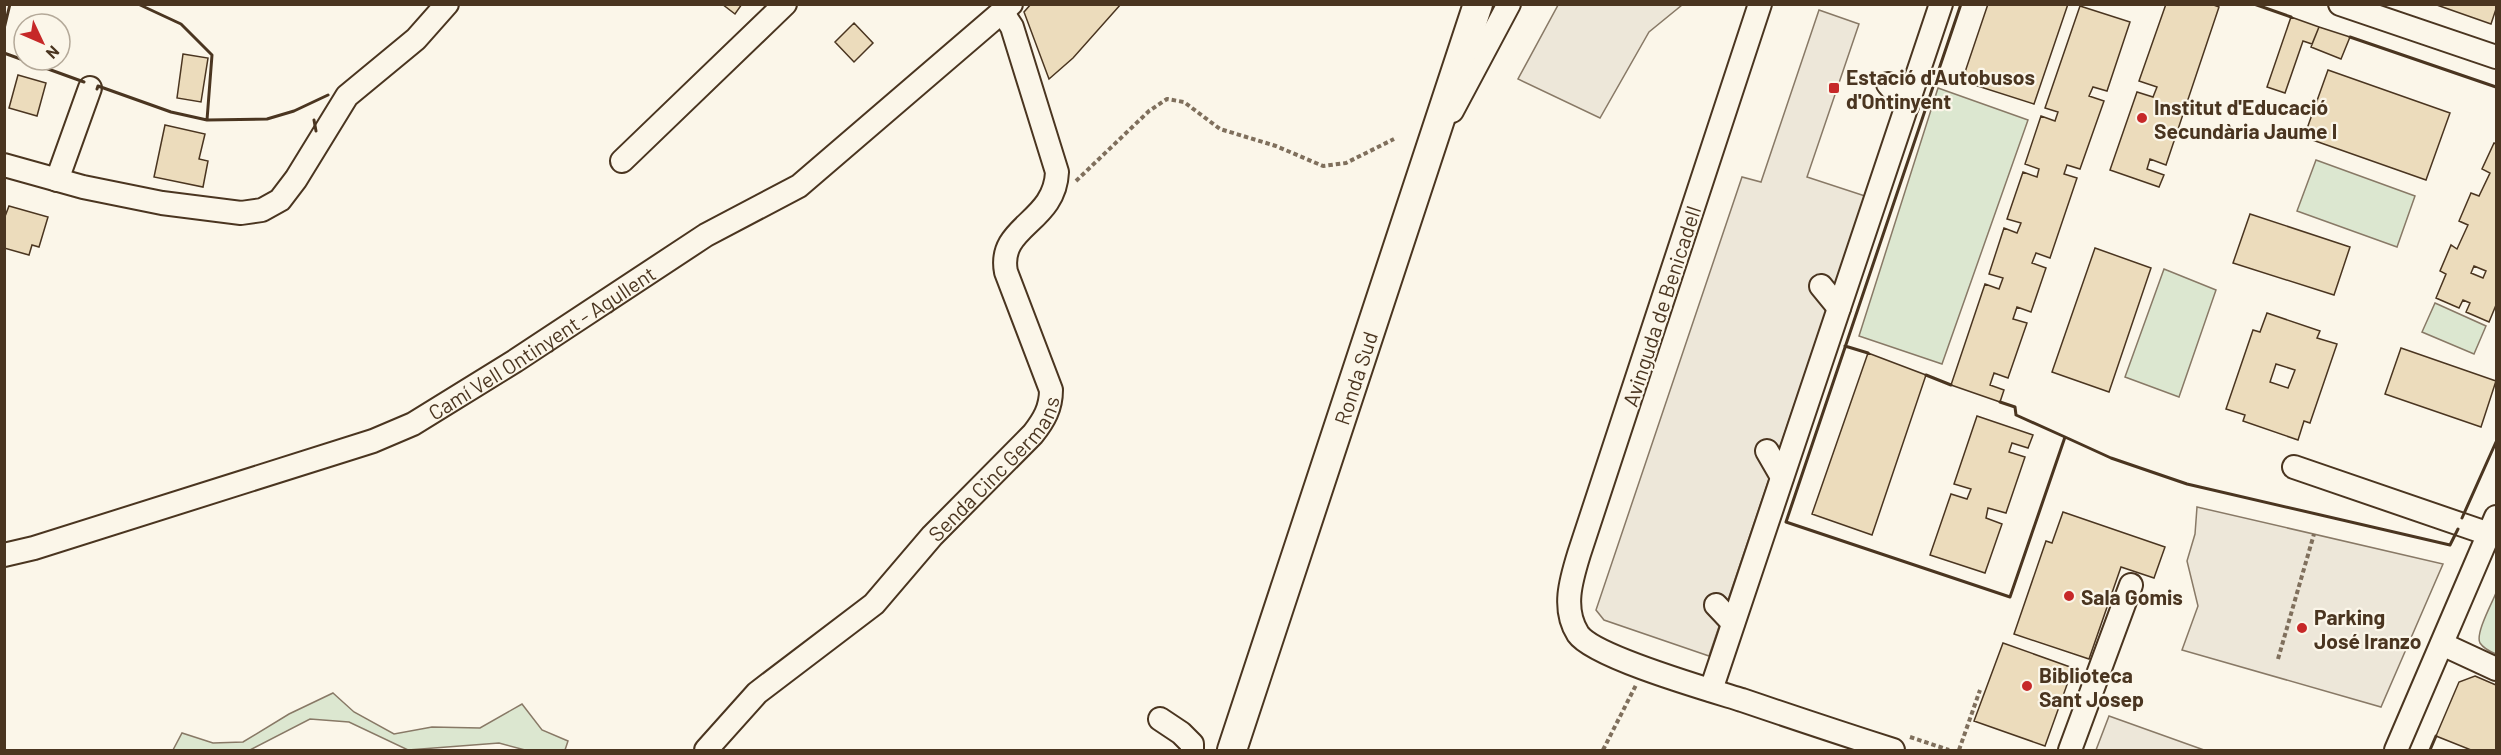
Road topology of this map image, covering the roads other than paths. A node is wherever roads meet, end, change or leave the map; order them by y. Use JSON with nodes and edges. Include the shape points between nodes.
{"nodes":[{"id":1,"x":447,"y":4,"type":"edge"},
{"id":2,"x":785,"y":4,"type":"edge"},
{"id":3,"x":1478,"y":4,"type":"edge"},
{"id":4,"x":1509,"y":4,"type":"edge"},
{"id":5,"x":1760,"y":4,"type":"edge"},
{"id":6,"x":1941,"y":4,"type":"edge"},
{"id":7,"x":2340,"y":4,"type":"edge"},
{"id":8,"x":1007,"y":9,"type":"edge"},
{"id":9,"x":2496,"y":57,"type":"edge"},
{"id":10,"x":1888,"y":84,"type":"dead end"},
{"id":11,"x":90,"y":88,"type":"dead end"},
{"id":12,"x":1907,"y":106,"type":"junction"},
{"id":13,"x":1426,"y":159,"type":"junction"},
{"id":14,"x":622,"y":161,"type":"dead end"},
{"id":15,"x":4,"y":165,"type":"edge"},
{"id":16,"x":57,"y":180,"type":"junction"},
{"id":17,"x":1821,"y":286,"type":"dead end"},
{"id":18,"x":1839,"y":308,"type":"junction"},
{"id":19,"x":1767,"y":451,"type":"dead end"},
{"id":20,"x":2294,"y":467,"type":"dead end"},
{"id":21,"x":1782,"y":477,"type":"junction"},
{"id":22,"x":2493,"y":525,"type":"edge"},
{"id":23,"x":4,"y":555,"type":"edge"},
{"id":24,"x":2131,"y":585,"type":"dead end"},
{"id":25,"x":1716,"y":604,"type":"dead end"},
{"id":26,"x":1733,"y":623,"type":"junction"},
{"id":27,"x":2442,"y":644,"type":"junction"},
{"id":28,"x":2496,"y":669,"type":"edge"},
{"id":29,"x":1711,"y":690,"type":"junction"},
{"id":30,"x":1160,"y":719,"type":"dead end"},
{"id":31,"x":1899,"y":743,"type":"edge"},
{"id":32,"x":706,"y":750,"type":"edge"},
{"id":33,"x":1192,"y":750,"type":"edge"},
{"id":34,"x":1232,"y":750,"type":"edge"},
{"id":35,"x":2070,"y":750,"type":"edge"},
{"id":36,"x":2396,"y":750,"type":"edge"}],
"edges":[{"from":1,"to":16,"type":"street","via":[[416,39],[347,96],[280,200],[262,210],[241,213],[162,202]]},
{"from":2,"to":14,"type":"street"},
{"from":3,"to":13,"type":"main road","name":"Ronda Sud"},
{"from":4,"to":13,"type":"street"},
{"from":5,"to":29,"type":"street","name":"Avinguda de Benicadell","via":[[1569,593],[1569,609],[1585,642],[1644,668]]},
{"from":6,"to":12,"type":"street"},
{"from":7,"to":9,"type":"street"},
{"from":8,"to":23,"type":"street","name":"Camí Vell Ontinyent - Agullent","via":[[799,186],[706,235],[412,424],[351,448]]},
{"from":8,"to":32,"type":"street","name":"Senda Cinc Germans","via":[[1057,172],[1056,186],[1045,208],[1010,243],[1004,261],[1051,390],[1049,410],[874,604],[757,693]]},
{"from":10,"to":12,"type":"street"},
{"from":11,"to":16,"type":"street"},
{"from":12,"to":18,"type":"street"},
{"from":13,"to":34,"type":"main road","name":"Ronda Sud"},
{"from":15,"to":16,"type":"street"},
{"from":17,"to":18,"type":"street"},
{"from":18,"to":21,"type":"street"},
{"from":19,"to":21,"type":"street"},
{"from":20,"to":22,"type":"street"},
{"from":21,"to":26,"type":"street"},
{"from":22,"to":27,"type":"street"},
{"from":24,"to":35,"type":"street"},
{"from":25,"to":26,"type":"street"},
{"from":26,"to":29,"type":"street"},
{"from":27,"to":28,"type":"street"},
{"from":27,"to":36,"type":"street"},
{"from":29,"to":31,"type":"street"},
{"from":30,"to":33,"type":"street","via":[[1181,733],[1192,744]]}]}
